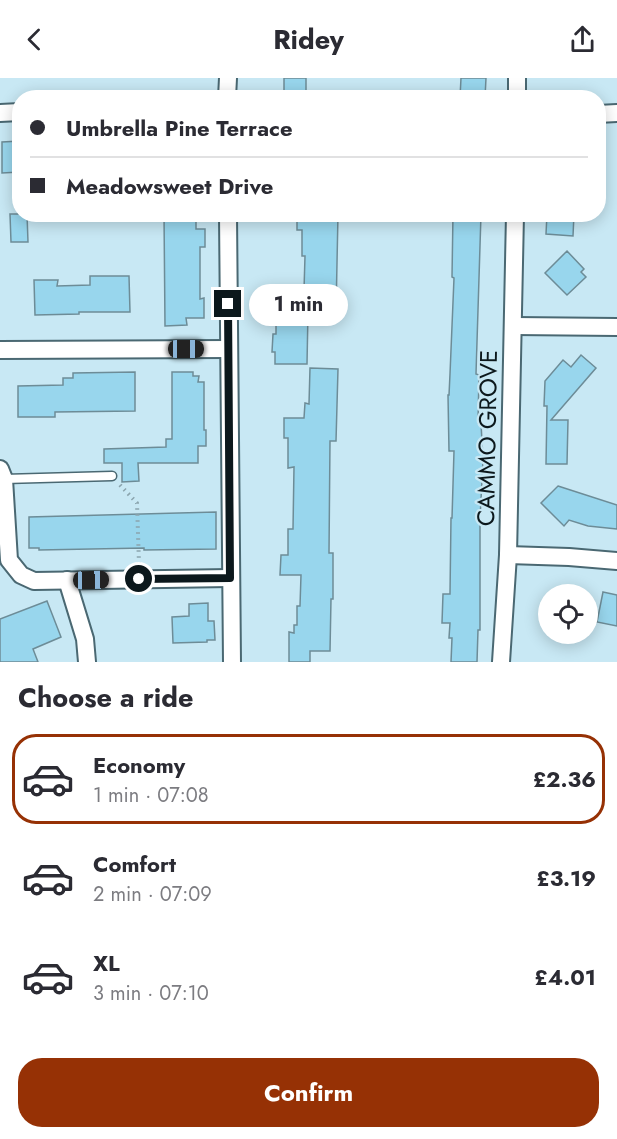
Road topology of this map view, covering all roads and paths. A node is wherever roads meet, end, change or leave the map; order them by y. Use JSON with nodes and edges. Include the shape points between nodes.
{"nodes":[{"id":1,"x":228,"y":222,"type":"edge"},
{"id":2,"x":515,"y":222,"type":"edge"},
{"id":3,"x":514,"y":326,"type":"junction"},
{"id":4,"x":617,"y":327,"type":"edge"},
{"id":5,"x":228,"y":349,"type":"junction"},
{"id":6,"x":0,"y":350,"type":"edge"},
{"id":7,"x":2,"y":474,"type":"edge"},
{"id":8,"x":112,"y":476,"type":"joint"},
{"id":9,"x":508,"y":555,"type":"junction"},
{"id":10,"x":617,"y":561,"type":"edge"},
{"id":11,"x":230,"y":578,"type":"junction"},
{"id":12,"x":139,"y":579,"type":"junction"},
{"id":13,"x":67,"y":580,"type":"junction"},
{"id":14,"x":87,"y":662,"type":"edge"},
{"id":15,"x":232,"y":662,"type":"edge"},
{"id":16,"x":501,"y":662,"type":"edge"}],
"edges":[{"from":1,"to":5,"type":"street"},
{"from":2,"to":3,"type":"street","name":"CAMMO GROVE"},
{"from":3,"to":4,"type":"street"},
{"from":3,"to":9,"type":"street","name":"CAMMO GROVE"},
{"from":5,"to":6,"type":"street"},
{"from":5,"to":11,"type":"street"},
{"from":7,"to":8,"type":"lane"},
{"from":7,"to":13,"type":"street","via":[[9,560],[21,575],[34,581]]},
{"from":8,"to":12,"type":"path","via":[[137,503]]},
{"from":9,"to":10,"type":"street"},
{"from":9,"to":16,"type":"street","name":"CAMMO GROVE"},
{"from":11,"to":12,"type":"street"},
{"from":11,"to":15,"type":"street"},
{"from":12,"to":13,"type":"street"},
{"from":13,"to":14,"type":"street","via":[[85,639]]}]}
